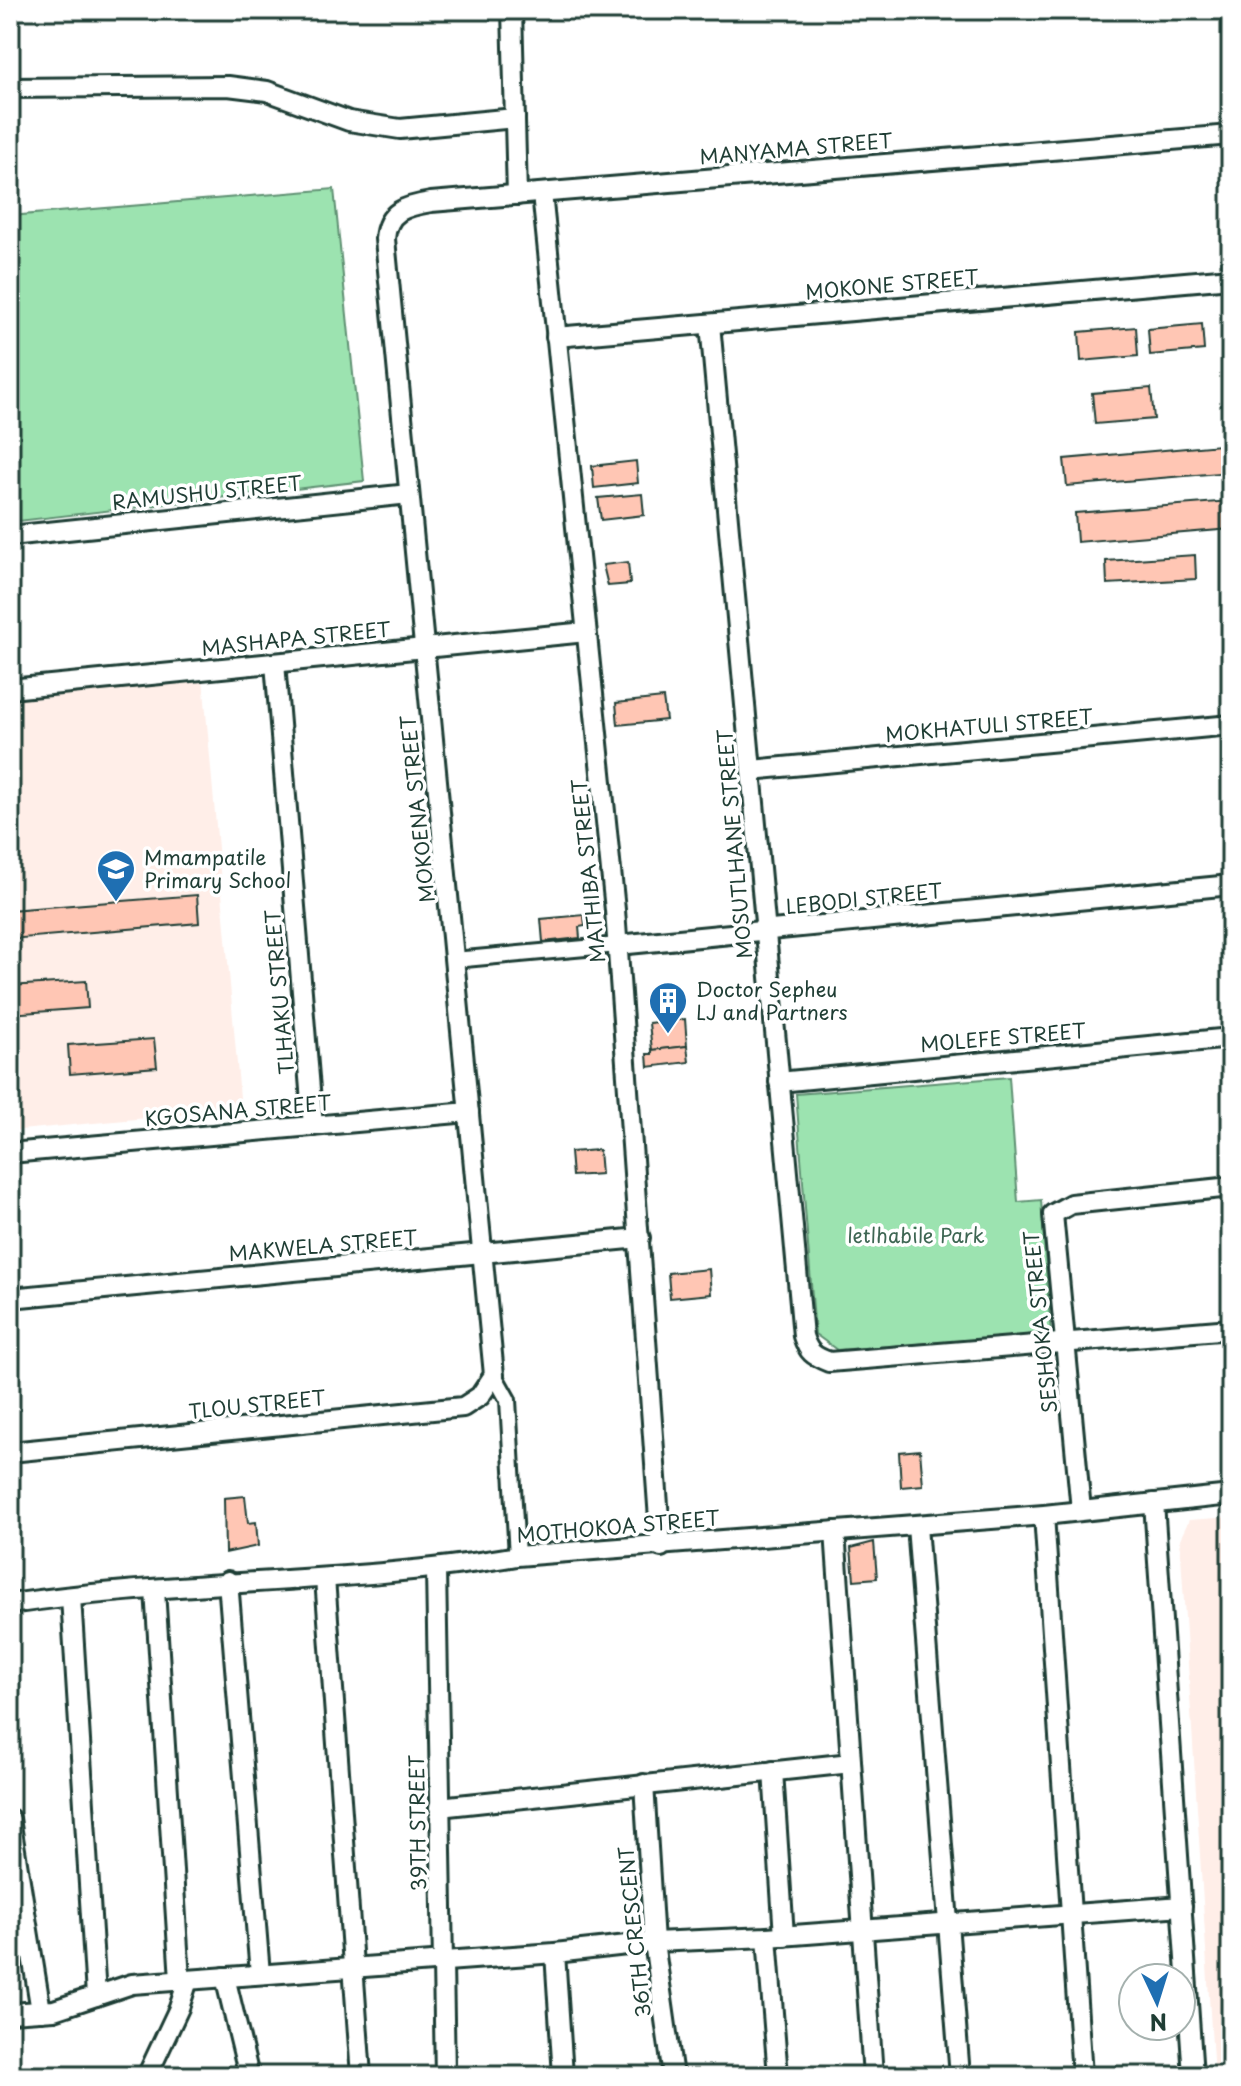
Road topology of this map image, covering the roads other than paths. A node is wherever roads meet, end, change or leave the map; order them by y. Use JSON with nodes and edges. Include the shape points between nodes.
{"nodes":[{"id":1,"x":512,"y":10,"type":"edge"},
{"id":2,"x":10,"y":88,"type":"edge"},
{"id":3,"x":515,"y":124,"type":"junction"},
{"id":4,"x":1231,"y":135,"type":"edge"},
{"id":5,"x":542,"y":193,"type":"junction"},
{"id":6,"x":517,"y":195,"type":"junction"},
{"id":7,"x":385,"y":239,"type":"joint"},
{"id":8,"x":1231,"y":278,"type":"edge"},
{"id":9,"x":710,"y":324,"type":"junction"},
{"id":10,"x":556,"y":337,"type":"junction"},
{"id":11,"x":409,"y":494,"type":"junction"},
{"id":12,"x":10,"y":536,"type":"edge"},
{"id":13,"x":586,"y":632,"type":"junction"},
{"id":14,"x":424,"y":648,"type":"junction"},
{"id":15,"x":275,"y":663,"type":"junction"},
{"id":16,"x":10,"y":689,"type":"edge"},
{"id":17,"x":1231,"y":725,"type":"edge"},
{"id":18,"x":751,"y":770,"type":"junction"},
{"id":19,"x":1231,"y":885,"type":"edge"},
{"id":20,"x":765,"y":931,"type":"junction"},
{"id":21,"x":618,"y":945,"type":"junction"},
{"id":22,"x":454,"y":960,"type":"junction"},
{"id":23,"x":1231,"y":1038,"type":"edge"},
{"id":24,"x":779,"y":1082,"type":"junction"},
{"id":25,"x":469,"y":1112,"type":"junction"},
{"id":26,"x":313,"y":1126,"type":"junction"},
{"id":27,"x":10,"y":1153,"type":"edge"},
{"id":28,"x":1231,"y":1187,"type":"edge"},
{"id":29,"x":640,"y":1238,"type":"junction"},
{"id":30,"x":483,"y":1253,"type":"junction"},
{"id":31,"x":10,"y":1298,"type":"edge"},
{"id":32,"x":1231,"y":1329,"type":"edge"},
{"id":33,"x":1066,"y":1342,"type":"junction"},
{"id":34,"x":494,"y":1375,"type":"junction"},
{"id":35,"x":10,"y":1452,"type":"edge"},
{"id":36,"x":1231,"y":1495,"type":"edge"},
{"id":37,"x":1154,"y":1503,"type":"junction"},
{"id":38,"x":1081,"y":1510,"type":"junction"},
{"id":39,"x":1044,"y":1515,"type":"junction"},
{"id":40,"x":917,"y":1526,"type":"junction"},
{"id":41,"x":835,"y":1531,"type":"junction"},
{"id":42,"x":661,"y":1547,"type":"junction"},
{"id":43,"x":517,"y":1556,"type":"junction"},
{"id":44,"x":436,"y":1570,"type":"junction"},
{"id":45,"x":325,"y":1578,"type":"junction"},
{"id":46,"x":228,"y":1581,"type":"junction"},
{"id":47,"x":155,"y":1590,"type":"junction"},
{"id":48,"x":71,"y":1597,"type":"junction"},
{"id":49,"x":10,"y":1604,"type":"edge"},
{"id":50,"x":851,"y":1763,"type":"junction"},
{"id":51,"x":773,"y":1771,"type":"junction"},
{"id":52,"x":644,"y":1784,"type":"junction"},
{"id":53,"x":439,"y":1807,"type":"junction"},
{"id":54,"x":10,"y":1819,"type":"edge"},
{"id":55,"x":1182,"y":1906,"type":"junction"},
{"id":56,"x":1068,"y":1915,"type":"junction"},
{"id":57,"x":948,"y":1924,"type":"junction"},
{"id":58,"x":861,"y":1930,"type":"junction"},
{"id":59,"x":775,"y":1936,"type":"junction"},
{"id":60,"x":654,"y":1942,"type":"junction"},
{"id":61,"x":555,"y":1953,"type":"junction"},
{"id":62,"x":443,"y":1961,"type":"junction"},
{"id":63,"x":353,"y":1968,"type":"junction"},
{"id":64,"x":260,"y":1974,"type":"junction"},
{"id":65,"x":225,"y":1977,"type":"junction"},
{"id":66,"x":184,"y":1980,"type":"junction"},
{"id":67,"x":96,"y":1996,"type":"junction"},
{"id":68,"x":41,"y":2011,"type":"junction"},
{"id":69,"x":10,"y":2013,"type":"edge"},
{"id":70,"x":147,"y":2076,"type":"edge"},
{"id":71,"x":249,"y":2076,"type":"edge"},
{"id":72,"x":361,"y":2076,"type":"edge"},
{"id":73,"x":445,"y":2076,"type":"edge"},
{"id":74,"x":563,"y":2076,"type":"edge"},
{"id":75,"x":673,"y":2076,"type":"edge"},
{"id":76,"x":778,"y":2076,"type":"edge"},
{"id":77,"x":873,"y":2076,"type":"edge"},
{"id":78,"x":960,"y":2076,"type":"edge"},
{"id":79,"x":1082,"y":2076,"type":"edge"},
{"id":80,"x":1193,"y":2076,"type":"edge"}],
"edges":[{"from":1,"to":3,"type":"street"},
{"from":2,"to":3,"type":"street","via":[[228,86],[267,91],[386,129]]},
{"from":3,"to":6,"type":"street"},
{"from":4,"to":5,"type":"street","name":"MANYAMA STREET"},
{"from":5,"to":6,"type":"street","name":"MANYAMA STREET"},
{"from":5,"to":10,"type":"street","name":"MATHIBA STREET"},
{"from":6,"to":7,"type":"street","name":"MANYAMA STREET","via":[[410,205],[393,214]]},
{"from":7,"to":11,"type":"street","name":"MOKOENA STREET"},
{"from":8,"to":9,"type":"street","name":"MOKONE STREET"},
{"from":9,"to":10,"type":"street","name":"MOKONE STREET"},
{"from":9,"to":18,"type":"street","name":"MOSUTLHANE STREET"},
{"from":10,"to":13,"type":"street","name":"MATHIBA STREET"},
{"from":11,"to":12,"type":"street","name":"RAMUSHU STREET"},
{"from":11,"to":14,"type":"street","name":"MOKOENA STREET"},
{"from":13,"to":14,"type":"street","name":"MASHAPA STREET"},
{"from":13,"to":21,"type":"street","name":"MATHIBA STREET"},
{"from":14,"to":15,"type":"street","name":"MASHAPA STREET"},
{"from":14,"to":22,"type":"street","name":"MOKOENA STREET"},
{"from":15,"to":16,"type":"street","name":"MASHAPA STREET"},
{"from":15,"to":26,"type":"street","name":"TLHAKU STREET"},
{"from":17,"to":18,"type":"street","name":"MOKHATULI STREET"},
{"from":18,"to":20,"type":"street","name":"MOSUTLHANE STREET"},
{"from":19,"to":20,"type":"street","name":"LEBODI STREET"},
{"from":20,"to":21,"type":"street","name":"LEBODI STREET"},
{"from":20,"to":24,"type":"street","name":"MOSUTLHANE STREET"},
{"from":21,"to":22,"type":"street","name":"LEBODI STREET"},
{"from":21,"to":29,"type":"street","name":"MATHIBA STREET"},
{"from":22,"to":25,"type":"street","name":"MOKOENA STREET"},
{"from":23,"to":24,"type":"street","name":"MOLEFE STREET"},
{"from":24,"to":33,"type":"street","name":"MOSUTLHANE STREET","via":[[803,1336],[814,1357],[829,1362]]},
{"from":25,"to":26,"type":"street","name":"KGOSANA STREET"},
{"from":25,"to":30,"type":"street","name":"MOKOENA STREET"},
{"from":26,"to":27,"type":"street","name":"KGOSANA STREET"},
{"from":28,"to":33,"type":"street","name":"SESHOKA STREET","via":[[1071,1204],[1053,1214]]},
{"from":29,"to":30,"type":"street","name":"MAKWELA STREET"},
{"from":29,"to":42,"type":"street","name":"MATHIBA STREET"},
{"from":30,"to":31,"type":"street","name":"MAKWELA STREET"},
{"from":30,"to":34,"type":"street","name":"MOKOENA STREET"},
{"from":32,"to":33,"type":"street"},
{"from":33,"to":38,"type":"street","name":"SESHOKA STREET"},
{"from":34,"to":35,"type":"street","name":"TLOU STREET","via":[[480,1396],[463,1407]]},
{"from":34,"to":43,"type":"street","via":[[508,1400]]},
{"from":36,"to":37,"type":"street","name":"MOTHOKOA STREET"},
{"from":37,"to":38,"type":"street","name":"MOTHOKOA STREET"},
{"from":37,"to":55,"type":"street"},
{"from":38,"to":39,"type":"street","name":"MOTHOKOA STREET"},
{"from":39,"to":40,"type":"street","name":"MOTHOKOA STREET"},
{"from":39,"to":56,"type":"street"},
{"from":40,"to":41,"type":"street","name":"MOTHOKOA STREET"},
{"from":40,"to":57,"type":"street"},
{"from":41,"to":42,"type":"street","name":"MOTHOKOA STREET"},
{"from":41,"to":50,"type":"street"},
{"from":42,"to":43,"type":"street","name":"MOTHOKOA STREET"},
{"from":43,"to":44,"type":"street","name":"MOTHOKOA STREET"},
{"from":44,"to":45,"type":"street","name":"MOTHOKOA STREET"},
{"from":44,"to":53,"type":"street","name":"39TH STREET"},
{"from":45,"to":46,"type":"street","name":"MOTHOKOA STREET"},
{"from":45,"to":63,"type":"street"},
{"from":46,"to":47,"type":"street","name":"MOTHOKOA STREET"},
{"from":46,"to":64,"type":"street"},
{"from":47,"to":48,"type":"street","name":"MOTHOKOA STREET"},
{"from":47,"to":66,"type":"street"},
{"from":48,"to":49,"type":"street","name":"MOTHOKOA STREET"},
{"from":48,"to":67,"type":"street"},
{"from":50,"to":51,"type":"street"},
{"from":50,"to":58,"type":"street"},
{"from":51,"to":52,"type":"street"},
{"from":51,"to":59,"type":"street"},
{"from":52,"to":53,"type":"street"},
{"from":52,"to":60,"type":"street","name":"36TH CRESCENT"},
{"from":53,"to":62,"type":"street","name":"39TH STREET"},
{"from":54,"to":68,"type":"street"},
{"from":55,"to":56,"type":"street"},
{"from":55,"to":80,"type":"street"},
{"from":56,"to":57,"type":"street"},
{"from":56,"to":79,"type":"street"},
{"from":57,"to":58,"type":"street"},
{"from":57,"to":78,"type":"street"},
{"from":58,"to":59,"type":"street"},
{"from":58,"to":77,"type":"street"},
{"from":59,"to":60,"type":"street"},
{"from":59,"to":76,"type":"street"},
{"from":60,"to":61,"type":"street"},
{"from":60,"to":75,"type":"street","name":"36TH CRESCENT"},
{"from":61,"to":62,"type":"street"},
{"from":61,"to":74,"type":"street"},
{"from":62,"to":63,"type":"street"},
{"from":62,"to":73,"type":"street","name":"39TH STREET"},
{"from":63,"to":64,"type":"street"},
{"from":63,"to":72,"type":"street"},
{"from":64,"to":65,"type":"street"},
{"from":65,"to":66,"type":"street"},
{"from":65,"to":71,"type":"street"},
{"from":66,"to":67,"type":"street","via":[[132,1984]]},
{"from":66,"to":70,"type":"street","via":[[179,2008]]},
{"from":67,"to":68,"type":"street"},
{"from":68,"to":69,"type":"street"}]}
